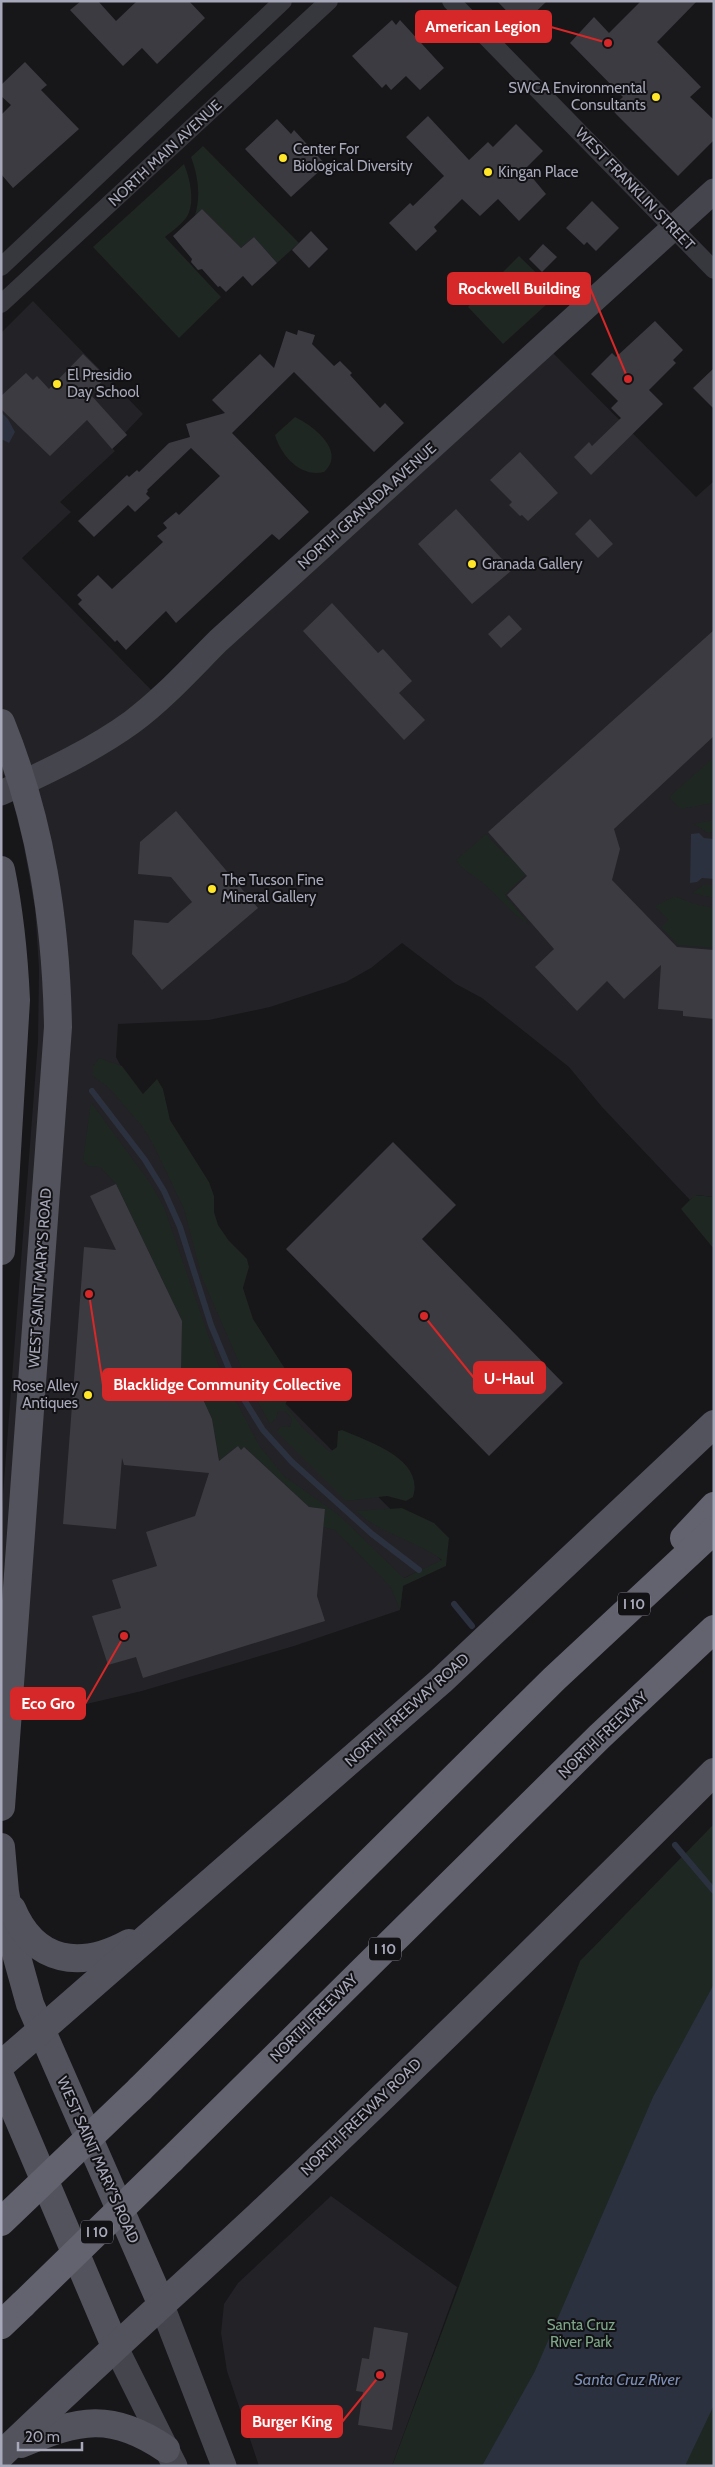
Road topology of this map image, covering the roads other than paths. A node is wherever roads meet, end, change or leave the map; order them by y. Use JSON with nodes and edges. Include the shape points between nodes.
{"nodes":[{"id":1,"x":283,"y":1,"type":"edge"},
{"id":2,"x":329,"y":1,"type":"edge"},
{"id":3,"x":451,"y":1,"type":"edge"},
{"id":4,"x":714,"y":191,"type":"edge"},
{"id":5,"x":674,"y":228,"type":"junction"},
{"id":6,"x":1,"y":267,"type":"edge"},
{"id":7,"x":714,"y":270,"type":"edge"},
{"id":8,"x":1,"y":304,"type":"edge"},
{"id":9,"x":1,"y":724,"type":"edge"},
{"id":10,"x":12,"y":788,"type":"edge"},
{"id":11,"x":1,"y":870,"type":"edge"},
{"id":12,"x":1,"y":1251,"type":"edge"},
{"id":13,"x":714,"y":1424,"type":"edge"},
{"id":14,"x":714,"y":1506,"type":"edge"},
{"id":15,"x":714,"y":1530,"type":"edge"},
{"id":16,"x":714,"y":1629,"type":"edge"},
{"id":17,"x":714,"y":1641,"type":"edge"},
{"id":18,"x":554,"y":1679,"type":"junction"},
{"id":19,"x":599,"y":1737,"type":"junction"},
{"id":20,"x":2,"y":1769,"type":"edge"},
{"id":21,"x":714,"y":1772,"type":"edge"},
{"id":22,"x":1,"y":1807,"type":"edge"},
{"id":23,"x":1,"y":1847,"type":"edge"},
{"id":24,"x":5,"y":1892,"type":"junction"},
{"id":25,"x":160,"y":1924,"type":"junction"},
{"id":26,"x":41,"y":2030,"type":"junction"},
{"id":27,"x":1,"y":2065,"type":"edge"},
{"id":28,"x":1,"y":2078,"type":"edge"},
{"id":29,"x":1,"y":2222,"type":"edge"},
{"id":30,"x":161,"y":2303,"type":"junction"},
{"id":31,"x":1,"y":2325,"type":"edge"},
{"id":32,"x":115,"y":2346,"type":"junction"},
{"id":33,"x":4,"y":2452,"type":"edge"},
{"id":34,"x":171,"y":2457,"type":"edge"},
{"id":35,"x":224,"y":2466,"type":"edge"}],
"edges":[{"from":1,"to":6,"type":"street","name":"NORTH MAIN AVENUE"},
{"from":2,"to":8,"type":"street","name":"NORTH MAIN AVENUE"},
{"from":3,"to":5,"type":"street","name":"WEST FRANKLIN STREET"},
{"from":4,"to":5,"type":"main road","name":"NORTH GRANADA AVENUE"},
{"from":5,"to":7,"type":"street","name":"WEST FRANKLIN STREET"},
{"from":5,"to":10,"type":"main road","name":"NORTH GRANADA AVENUE","via":[[218,642],[160,699],[108,738]]},
{"from":9,"to":10,"type":"main road","name":"WEST SAINT MARY'S ROAD"},
{"from":10,"to":20,"type":"main road","name":"WEST SAINT MARY'S ROAD","via":[[44,868],[52,919],[58,1027]]},
{"from":11,"to":12,"type":"main road","via":[[11,934],[16,1000]]},
{"from":13,"to":25,"type":"main road","name":"NORTH FREEWAY ROAD","via":[[441,1681]]},
{"from":14,"to":18,"type":"highway"},
{"from":15,"to":18,"type":"highway","number":"I 10"},
{"from":16,"to":19,"type":"highway","name":"NORTH FREEWAY","number":"I 10"},
{"from":17,"to":19,"type":"highway"},
{"from":18,"to":29,"type":"highway","number":"I 10","bridge":true},
{"from":19,"to":31,"type":"highway","name":"NORTH FREEWAY","number":"I 10","bridge":true},
{"from":20,"to":22,"type":"main road","name":"WEST SAINT MARY'S ROAD"},
{"from":21,"to":30,"type":"main road","name":"NORTH FREEWAY ROAD","via":[[268,2206]]},
{"from":23,"to":24,"type":"main road","name":"WEST SAINT MARY'S ROAD"},
{"from":24,"to":25,"type":"main road","via":[[16,1918],[33,1940],[49,1952],[68,1958],[106,1954]]},
{"from":24,"to":26,"type":"main road","name":"WEST SAINT MARY'S ROAD","via":[[22,1976]]},
{"from":25,"to":26,"type":"main road","name":"NORTH FREEWAY ROAD"},
{"from":26,"to":27,"type":"main road","name":"NORTH FREEWAY ROAD"},
{"from":26,"to":30,"type":"main road","name":"WEST SAINT MARY'S ROAD"},
{"from":28,"to":32,"type":"main road"},
{"from":30,"to":32,"type":"main road","name":"NORTH FREEWAY ROAD"},
{"from":30,"to":35,"type":"main road","name":"WEST SAINT MARY'S ROAD"},
{"from":32,"to":33,"type":"main road","name":"NORTH FREEWAY ROAD"},
{"from":32,"to":34,"type":"main road"},
{"from":33,"to":34,"type":"main road","via":[[61,2428],[93,2423],[119,2424],[145,2434]]}]}
